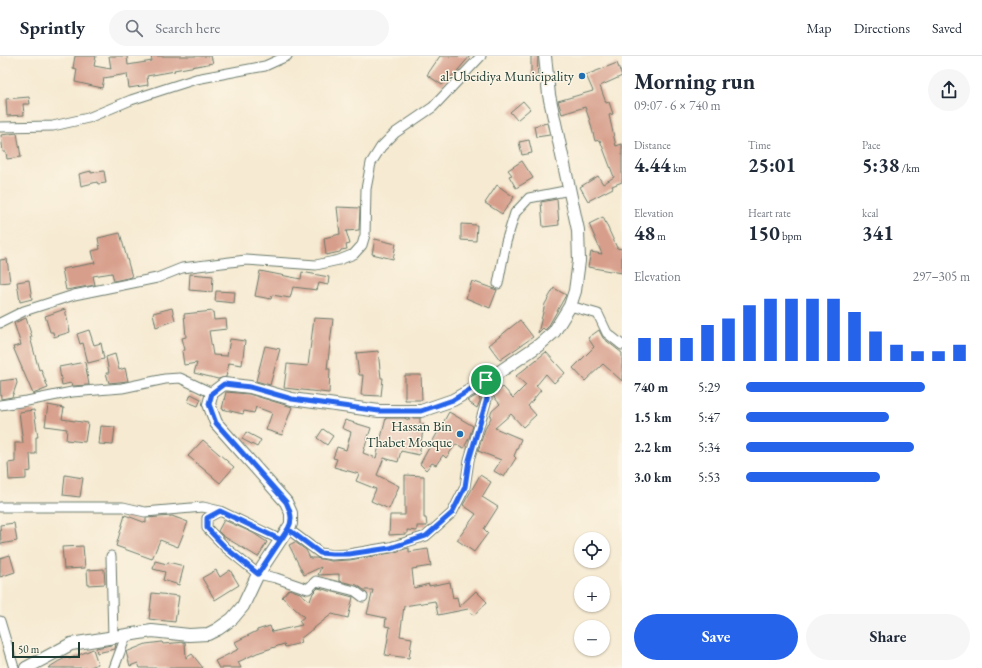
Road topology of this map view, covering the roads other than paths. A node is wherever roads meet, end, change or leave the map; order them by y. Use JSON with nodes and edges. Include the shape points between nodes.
{"nodes":[{"id":1,"x":287,"y":56,"type":"edge"},
{"id":2,"x":481,"y":56,"type":"edge"},
{"id":3,"x":546,"y":56,"type":"edge"},
{"id":4,"x":0,"y":127,"type":"edge"},
{"id":5,"x":570,"y":190,"type":"junction"},
{"id":6,"x":498,"y":284,"type":"dead end"},
{"id":7,"x":570,"y":306,"type":"junction"},
{"id":8,"x":0,"y":323,"type":"edge"},
{"id":9,"x":622,"y":345,"type":"edge"},
{"id":10,"x":486,"y":380,"type":"junction"},
{"id":11,"x":212,"y":393,"type":"junction"},
{"id":12,"x":0,"y":405,"type":"edge"},
{"id":13,"x":0,"y":507,"type":"edge"},
{"id":14,"x":220,"y":511,"type":"junction"},
{"id":15,"x":288,"y":529,"type":"junction"},
{"id":16,"x":281,"y":540,"type":"junction"},
{"id":17,"x":111,"y":556,"type":"dead end"},
{"id":18,"x":258,"y":574,"type":"junction"},
{"id":19,"x":363,"y":597,"type":"dead end"},
{"id":20,"x":0,"y":621,"type":"edge"},
{"id":21,"x":126,"y":636,"type":"junction"},
{"id":22,"x":112,"y":638,"type":"junction"},
{"id":23,"x":14,"y":668,"type":"edge"},
{"id":24,"x":26,"y":668,"type":"edge"},
{"id":25,"x":114,"y":668,"type":"edge"}],
"edges":[{"from":1,"to":4,"type":"street","via":[[265,66],[196,79],[131,100],[88,118],[53,126]]},
{"from":2,"to":8,"type":"street","via":[[433,107],[390,138],[370,163],[366,189],[365,235],[362,245],[354,254],[316,265],[246,260],[182,268],[157,278],[74,295],[24,311]]},
{"from":3,"to":5,"type":"street","via":[[549,95]]},
{"from":5,"to":6,"type":"street","via":[[529,198],[515,213]]},
{"from":5,"to":7,"type":"street","via":[[578,230],[579,261]]},
{"from":7,"to":9,"type":"street","via":[[598,314],[607,333]]},
{"from":7,"to":10,"type":"street","via":[[554,332],[544,341]]},
{"from":10,"to":11,"type":"street","via":[[453,400],[421,411],[379,411],[292,399],[250,387],[224,384]]},
{"from":10,"to":15,"type":"street","via":[[487,399],[469,460],[465,487],[452,513],[426,536],[390,548],[332,554],[320,553]]},
{"from":11,"to":12,"type":"street","via":[[180,378],[122,388],[72,392]]},
{"from":11,"to":15,"type":"street","via":[[209,404],[216,423],[286,502],[291,513],[291,524]]},
{"from":13,"to":14,"type":"street","via":[[123,506],[145,512],[203,507]]},
{"from":14,"to":16,"type":"street"},
{"from":14,"to":18,"type":"street","via":[[207,518],[207,528],[226,548]]},
{"from":15,"to":16,"type":"street"},
{"from":16,"to":18,"type":"street"},
{"from":17,"to":22,"type":"street"},
{"from":18,"to":19,"type":"street","via":[[308,588],[316,581],[355,591]]},
{"from":18,"to":21,"type":"street","via":[[243,606],[232,620],[208,634],[189,635],[152,631]]},
{"from":20,"to":23,"type":"street"},
{"from":21,"to":22,"type":"street"},
{"from":21,"to":25,"type":"street"},
{"from":22,"to":24,"type":"street","via":[[71,644]]}]}
